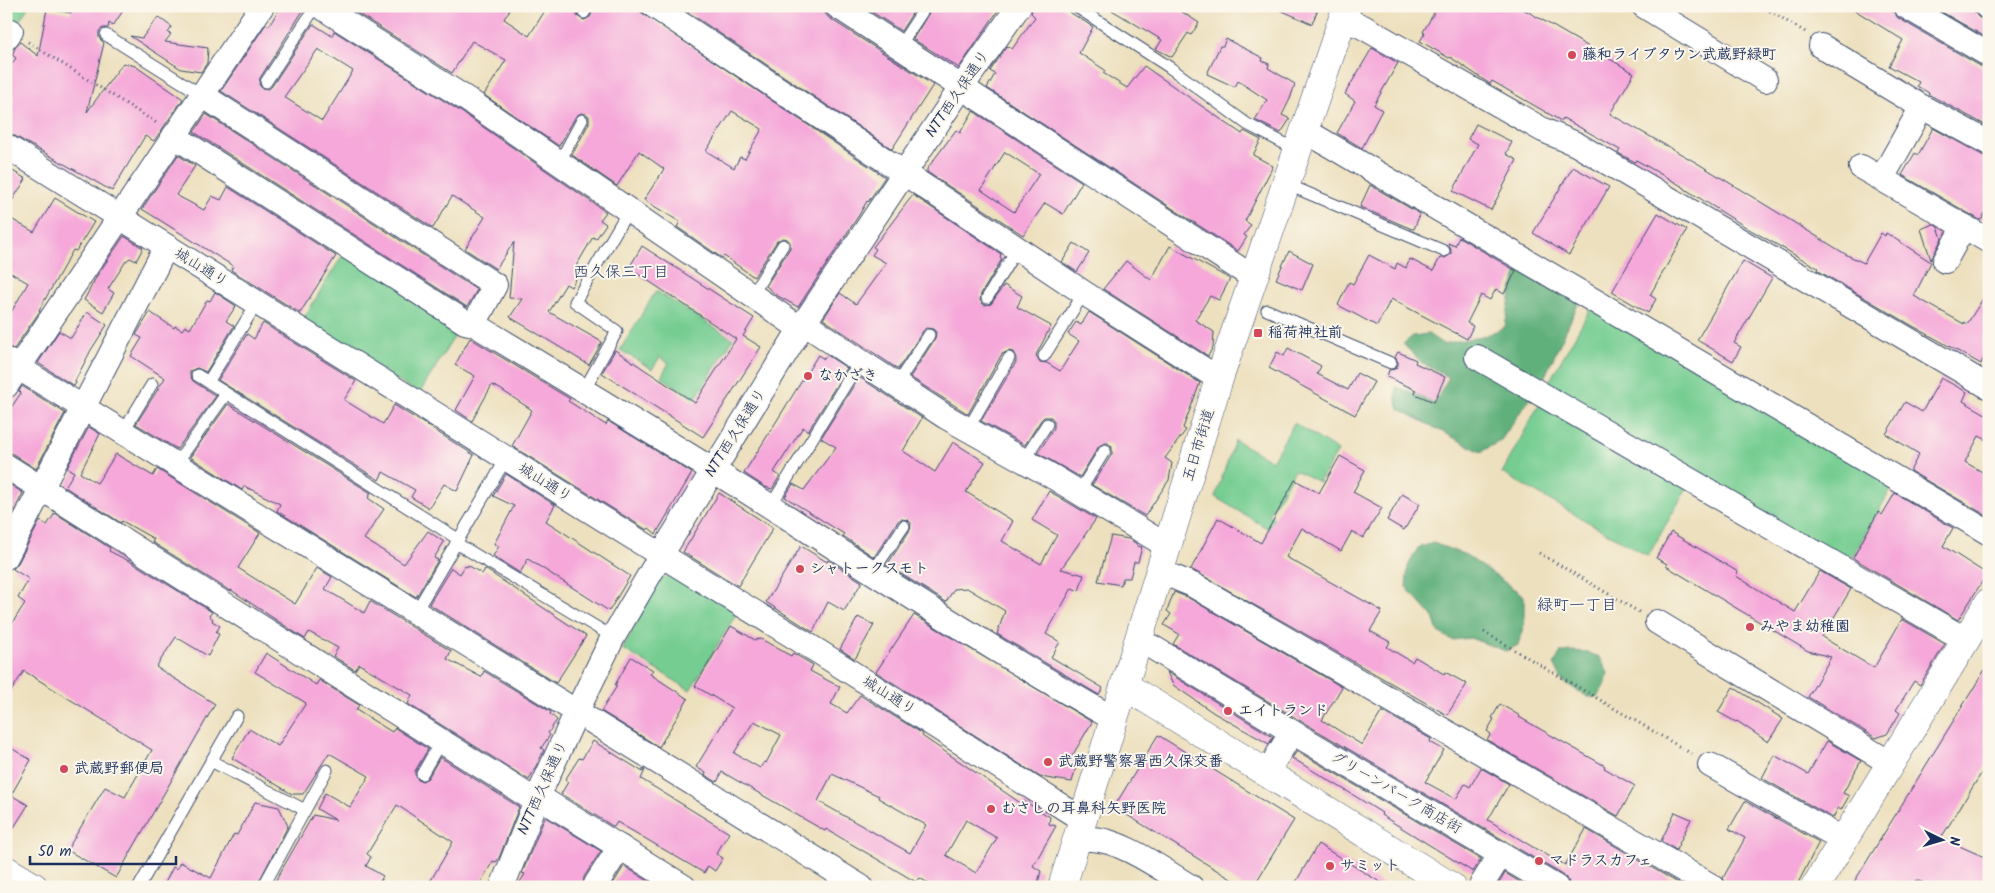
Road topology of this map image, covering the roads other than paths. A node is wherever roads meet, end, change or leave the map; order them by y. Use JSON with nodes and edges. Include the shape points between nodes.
{"nodes":[{"id":1,"x":262,"y":6,"type":"edge"},
{"id":2,"x":318,"y":6,"type":"edge"},
{"id":3,"x":655,"y":6,"type":"edge"},
{"id":4,"x":836,"y":6,"type":"edge"},
{"id":5,"x":926,"y":6,"type":"edge"},
{"id":6,"x":1076,"y":6,"type":"edge"},
{"id":7,"x":1645,"y":6,"type":"edge"},
{"id":8,"x":1905,"y":6,"type":"edge"},
{"id":9,"x":1015,"y":8,"type":"edge"},
{"id":10,"x":1345,"y":12,"type":"edge"},
{"id":11,"x":106,"y":35,"type":"dead end"},
{"id":12,"x":1821,"y":46,"type":"road end"},
{"id":13,"x":899,"y":48,"type":"junction"},
{"id":14,"x":1989,"y":55,"type":"edge"},
{"id":15,"x":1766,"y":80,"type":"dead end"},
{"id":16,"x":266,"y":82,"type":"dead end"},
{"id":17,"x":961,"y":88,"type":"junction"},
{"id":18,"x":202,"y":95,"type":"junction"},
{"id":19,"x":1922,"y":107,"type":"junction"},
{"id":20,"x":582,"y":120,"type":"dead end"},
{"id":21,"x":174,"y":135,"type":"junction"},
{"id":22,"x":1301,"y":140,"type":"junction"},
{"id":23,"x":1989,"y":143,"type":"edge"},
{"id":24,"x":6,"y":146,"type":"edge"},
{"id":25,"x":559,"y":163,"type":"junction"},
{"id":26,"x":1861,"y":167,"type":"dead end"},
{"id":27,"x":905,"y":172,"type":"junction"},
{"id":28,"x":1882,"y":178,"type":"junction"},
{"id":29,"x":1298,"y":189,"type":"dead end"},
{"id":30,"x":628,"y":211,"type":"junction"},
{"id":31,"x":119,"y":217,"type":"junction"},
{"id":32,"x":1980,"y":231,"type":"edge"},
{"id":33,"x":783,"y":245,"type":"dead end"},
{"id":34,"x":166,"y":247,"type":"junction"},
{"id":35,"x":1018,"y":247,"type":"junction"},
{"id":36,"x":1444,"y":251,"type":"dead end"},
{"id":37,"x":1945,"y":261,"type":"dead end"},
{"id":38,"x":1254,"y":278,"type":"junction"},
{"id":39,"x":1543,"y":282,"type":"dead end"},
{"id":40,"x":1084,"y":293,"type":"junction"},
{"id":41,"x":752,"y":295,"type":"junction"},
{"id":42,"x":986,"y":298,"type":"dead end"},
{"id":43,"x":257,"y":303,"type":"junction"},
{"id":44,"x":1605,"y":306,"type":"junction"},
{"id":45,"x":1267,"y":310,"type":"dead end"},
{"id":46,"x":474,"y":324,"type":"junction"},
{"id":47,"x":803,"y":326,"type":"junction"},
{"id":48,"x":929,"y":335,"type":"dead end"},
{"id":49,"x":1044,"y":356,"type":"dead end"},
{"id":50,"x":1477,"y":356,"type":"dead end"},
{"id":51,"x":1009,"y":358,"type":"dead end"},
{"id":52,"x":860,"y":362,"type":"junction"},
{"id":53,"x":1391,"y":363,"type":"dead end"},
{"id":54,"x":10,"y":371,"type":"edge"},
{"id":55,"x":197,"y":375,"type":"dead end"},
{"id":56,"x":1219,"y":379,"type":"junction"},
{"id":57,"x":208,"y":382,"type":"junction"},
{"id":58,"x":152,"y":384,"type":"dead end"},
{"id":59,"x":896,"y":385,"type":"junction"},
{"id":60,"x":1989,"y":387,"type":"edge"},
{"id":61,"x":584,"y":390,"type":"junction"},
{"id":62,"x":226,"y":394,"type":"junction"},
{"id":63,"x":84,"y":407,"type":"junction"},
{"id":64,"x":1047,"y":424,"type":"dead end"},
{"id":65,"x":968,"y":429,"type":"junction"},
{"id":66,"x":124,"y":432,"type":"junction"},
{"id":67,"x":1105,"y":450,"type":"dead end"},
{"id":68,"x":506,"y":459,"type":"junction"},
{"id":69,"x":1024,"y":460,"type":"junction"},
{"id":70,"x":176,"y":464,"type":"junction"},
{"id":71,"x":6,"y":466,"type":"edge"},
{"id":72,"x":712,"y":470,"type":"junction"},
{"id":73,"x":42,"y":487,"type":"junction"},
{"id":74,"x":1079,"y":492,"type":"junction"},
{"id":75,"x":770,"y":507,"type":"junction"},
{"id":76,"x":904,"y":526,"type":"dead end"},
{"id":77,"x":1989,"y":533,"type":"edge"},
{"id":78,"x":457,"y":541,"type":"junction"},
{"id":79,"x":1167,"y":546,"type":"junction"},
{"id":80,"x":660,"y":555,"type":"junction"},
{"id":81,"x":6,"y":557,"type":"edge"},
{"id":82,"x":1159,"y":572,"type":"junction"},
{"id":83,"x":872,"y":573,"type":"junction"},
{"id":84,"x":1989,"y":602,"type":"edge"},
{"id":85,"x":415,"y":613,"type":"junction"},
{"id":86,"x":1656,"y":622,"type":"road end"},
{"id":87,"x":613,"y":637,"type":"junction"},
{"id":88,"x":1966,"y":640,"type":"junction"},
{"id":89,"x":1152,"y":647,"type":"dead end"},
{"id":90,"x":1125,"y":686,"type":"junction"},
{"id":91,"x":577,"y":711,"type":"junction"},
{"id":92,"x":237,"y":716,"type":"dead end"},
{"id":93,"x":1114,"y":719,"type":"junction"},
{"id":94,"x":1292,"y":732,"type":"junction"},
{"id":95,"x":442,"y":741,"type":"junction"},
{"id":96,"x":1276,"y":758,"type":"dead end"},
{"id":97,"x":211,"y":761,"type":"junction"},
{"id":98,"x":1890,"y":763,"type":"junction"},
{"id":99,"x":1710,"y":765,"type":"road end"},
{"id":100,"x":327,"y":770,"type":"dead end"},
{"id":101,"x":422,"y":774,"type":"dead end"},
{"id":102,"x":538,"y":799,"type":"junction"},
{"id":103,"x":305,"y":810,"type":"junction"},
{"id":104,"x":1086,"y":829,"type":"junction"},
{"id":105,"x":1844,"y":840,"type":"junction"},
{"id":106,"x":620,"y":847,"type":"junction"},
{"id":107,"x":1501,"y":854,"type":"junction"},
{"id":108,"x":6,"y":870,"type":"edge"},
{"id":109,"x":596,"y":884,"type":"dead end"},
{"id":110,"x":1482,"y":884,"type":"dead end"},
{"id":111,"x":34,"y":887,"type":"edge"},
{"id":112,"x":142,"y":887,"type":"edge"},
{"id":113,"x":264,"y":887,"type":"edge"},
{"id":114,"x":502,"y":887,"type":"edge"},
{"id":115,"x":684,"y":887,"type":"edge"},
{"id":116,"x":861,"y":887,"type":"edge"},
{"id":117,"x":1062,"y":887,"type":"edge"},
{"id":118,"x":1192,"y":887,"type":"edge"},
{"id":119,"x":1452,"y":887,"type":"edge"},
{"id":120,"x":1556,"y":887,"type":"edge"},
{"id":121,"x":1713,"y":887,"type":"edge"},
{"id":122,"x":1815,"y":887,"type":"edge"}],
"edges":[{"from":1,"to":18,"type":"street"},
{"from":2,"to":16,"type":"lane"},
{"from":2,"to":25,"type":"street","via":[[468,100]]},
{"from":3,"to":27,"type":"street"},
{"from":4,"to":13,"type":"street"},
{"from":5,"to":13,"type":"lane"},
{"from":6,"to":22,"type":"lane","via":[[1169,67],[1247,124]]},
{"from":7,"to":15,"type":"street"},
{"from":8,"to":14,"type":"street"},
{"from":9,"to":17,"type":"street","name":"NTT西久保通り"},
{"from":10,"to":22,"type":"main road","name":"五日市街道"},
{"from":10,"to":60,"type":"street","via":[[1363,27],[1543,130],[1576,144]]},
{"from":11,"to":18,"type":"lane"},
{"from":12,"to":19,"type":"street"},
{"from":13,"to":17,"type":"street"},
{"from":17,"to":27,"type":"street","name":"NTT西久保通り"},
{"from":17,"to":38,"type":"street"},
{"from":18,"to":21,"type":"street"},
{"from":18,"to":46,"type":"street","via":[[495,285]]},
{"from":19,"to":23,"type":"street"},
{"from":19,"to":28,"type":"street"},
{"from":20,"to":25,"type":"lane"},
{"from":21,"to":31,"type":"street"},
{"from":21,"to":46,"type":"street","via":[[465,322]]},
{"from":22,"to":38,"type":"main road","name":"五日市街道"},
{"from":22,"to":44,"type":"street"},
{"from":24,"to":31,"type":"street","name":"城山通り"},
{"from":25,"to":30,"type":"street"},
{"from":26,"to":28,"type":"street"},
{"from":27,"to":35,"type":"street"},
{"from":27,"to":47,"type":"street","name":"NTT西久保通り"},
{"from":28,"to":32,"type":"street"},
{"from":29,"to":36,"type":"lane"},
{"from":30,"to":41,"type":"street"},
{"from":30,"to":61,"type":"lane","via":[[575,302],[617,331]]},
{"from":31,"to":34,"type":"street","name":"城山通り"},
{"from":31,"to":54,"type":"street"},
{"from":32,"to":37,"type":"street"},
{"from":33,"to":41,"type":"lane"},
{"from":34,"to":43,"type":"street","name":"城山通り"},
{"from":34,"to":63,"type":"street"},
{"from":35,"to":40,"type":"street"},
{"from":35,"to":42,"type":"lane"},
{"from":38,"to":56,"type":"main road","name":"五日市街道"},
{"from":39,"to":44,"type":"lane","via":[[1599,314]]},
{"from":40,"to":49,"type":"lane"},
{"from":40,"to":56,"type":"street"},
{"from":41,"to":47,"type":"street"},
{"from":43,"to":57,"type":"lane"},
{"from":43,"to":68,"type":"street","name":"城山通り"},
{"from":44,"to":77,"type":"street"},
{"from":45,"to":53,"type":"lane"},
{"from":46,"to":61,"type":"street"},
{"from":47,"to":52,"type":"street"},
{"from":47,"to":72,"type":"street","name":"NTT西久保通り"},
{"from":48,"to":59,"type":"lane"},
{"from":50,"to":88,"type":"street"},
{"from":51,"to":65,"type":"lane"},
{"from":52,"to":59,"type":"street"},
{"from":52,"to":75,"type":"lane"},
{"from":54,"to":63,"type":"street"},
{"from":55,"to":57,"type":"lane"},
{"from":56,"to":79,"type":"main road","name":"五日市街道"},
{"from":57,"to":62,"type":"lane"},
{"from":58,"to":66,"type":"lane"},
{"from":59,"to":65,"type":"street"},
{"from":61,"to":72,"type":"street"},
{"from":62,"to":70,"type":"lane"},
{"from":62,"to":78,"type":"lane"},
{"from":63,"to":66,"type":"street"},
{"from":63,"to":73,"type":"street"},
{"from":64,"to":69,"type":"lane"},
{"from":65,"to":69,"type":"street"},
{"from":66,"to":70,"type":"street"},
{"from":67,"to":74,"type":"lane"},
{"from":68,"to":78,"type":"lane"},
{"from":68,"to":80,"type":"street","name":"城山通り"},
{"from":69,"to":74,"type":"street"},
{"from":70,"to":85,"type":"street"},
{"from":71,"to":73,"type":"street"},
{"from":72,"to":75,"type":"street"},
{"from":72,"to":80,"type":"street","name":"NTT西久保通り"},
{"from":73,"to":81,"type":"street"},
{"from":73,"to":95,"type":"street"},
{"from":74,"to":79,"type":"street"},
{"from":75,"to":83,"type":"street"},
{"from":76,"to":83,"type":"lane"},
{"from":78,"to":85,"type":"lane"},
{"from":78,"to":87,"type":"lane"},
{"from":79,"to":82,"type":"main road","name":"五日市街道"},
{"from":80,"to":87,"type":"street","name":"NTT西久保通り"},
{"from":80,"to":104,"type":"street","name":"城山通り","via":[[818,652]]},
{"from":82,"to":90,"type":"main road","name":"五日市街道"},
{"from":82,"to":121,"type":"street","via":[[1193,585]]},
{"from":83,"to":93,"type":"street"},
{"from":84,"to":88,"type":"main road"},
{"from":85,"to":91,"type":"street"},
{"from":86,"to":98,"type":"street"},
{"from":87,"to":91,"type":"street","name":"NTT西久保通り"},
{"from":88,"to":98,"type":"main road"},
{"from":89,"to":94,"type":"street","name":"グリーンパーク商店街"},
{"from":90,"to":93,"type":"main road","name":"五日市街道"},
{"from":90,"to":119,"type":"main road"},
{"from":91,"to":102,"type":"street","name":"NTT西久保通り"},
{"from":91,"to":116,"type":"street"},
{"from":92,"to":97,"type":"lane"},
{"from":93,"to":104,"type":"main road","name":"五日市街道"},
{"from":94,"to":96,"type":"street"},
{"from":94,"to":107,"type":"street","name":"グリーンパーク商店街"},
{"from":95,"to":101,"type":"lane"},
{"from":95,"to":102,"type":"street"},
{"from":97,"to":103,"type":"lane"},
{"from":97,"to":112,"type":"lane","via":[[140,885]]},
{"from":98,"to":105,"type":"main road"},
{"from":99,"to":105,"type":"street"},
{"from":100,"to":103,"type":"lane"},
{"from":102,"to":106,"type":"street"},
{"from":102,"to":114,"type":"street","name":"NTT西久保通り"},
{"from":103,"to":113,"type":"lane"},
{"from":104,"to":117,"type":"main road","name":"五日市街道"},
{"from":104,"to":118,"type":"street","via":[[1099,839],[1124,847]]},
{"from":105,"to":122,"type":"main road"},
{"from":106,"to":109,"type":"street"},
{"from":106,"to":115,"type":"street"},
{"from":107,"to":110,"type":"street"},
{"from":107,"to":120,"type":"street","name":"グリーンパーク商店街"},
{"from":108,"to":111,"type":"main road"}]}
